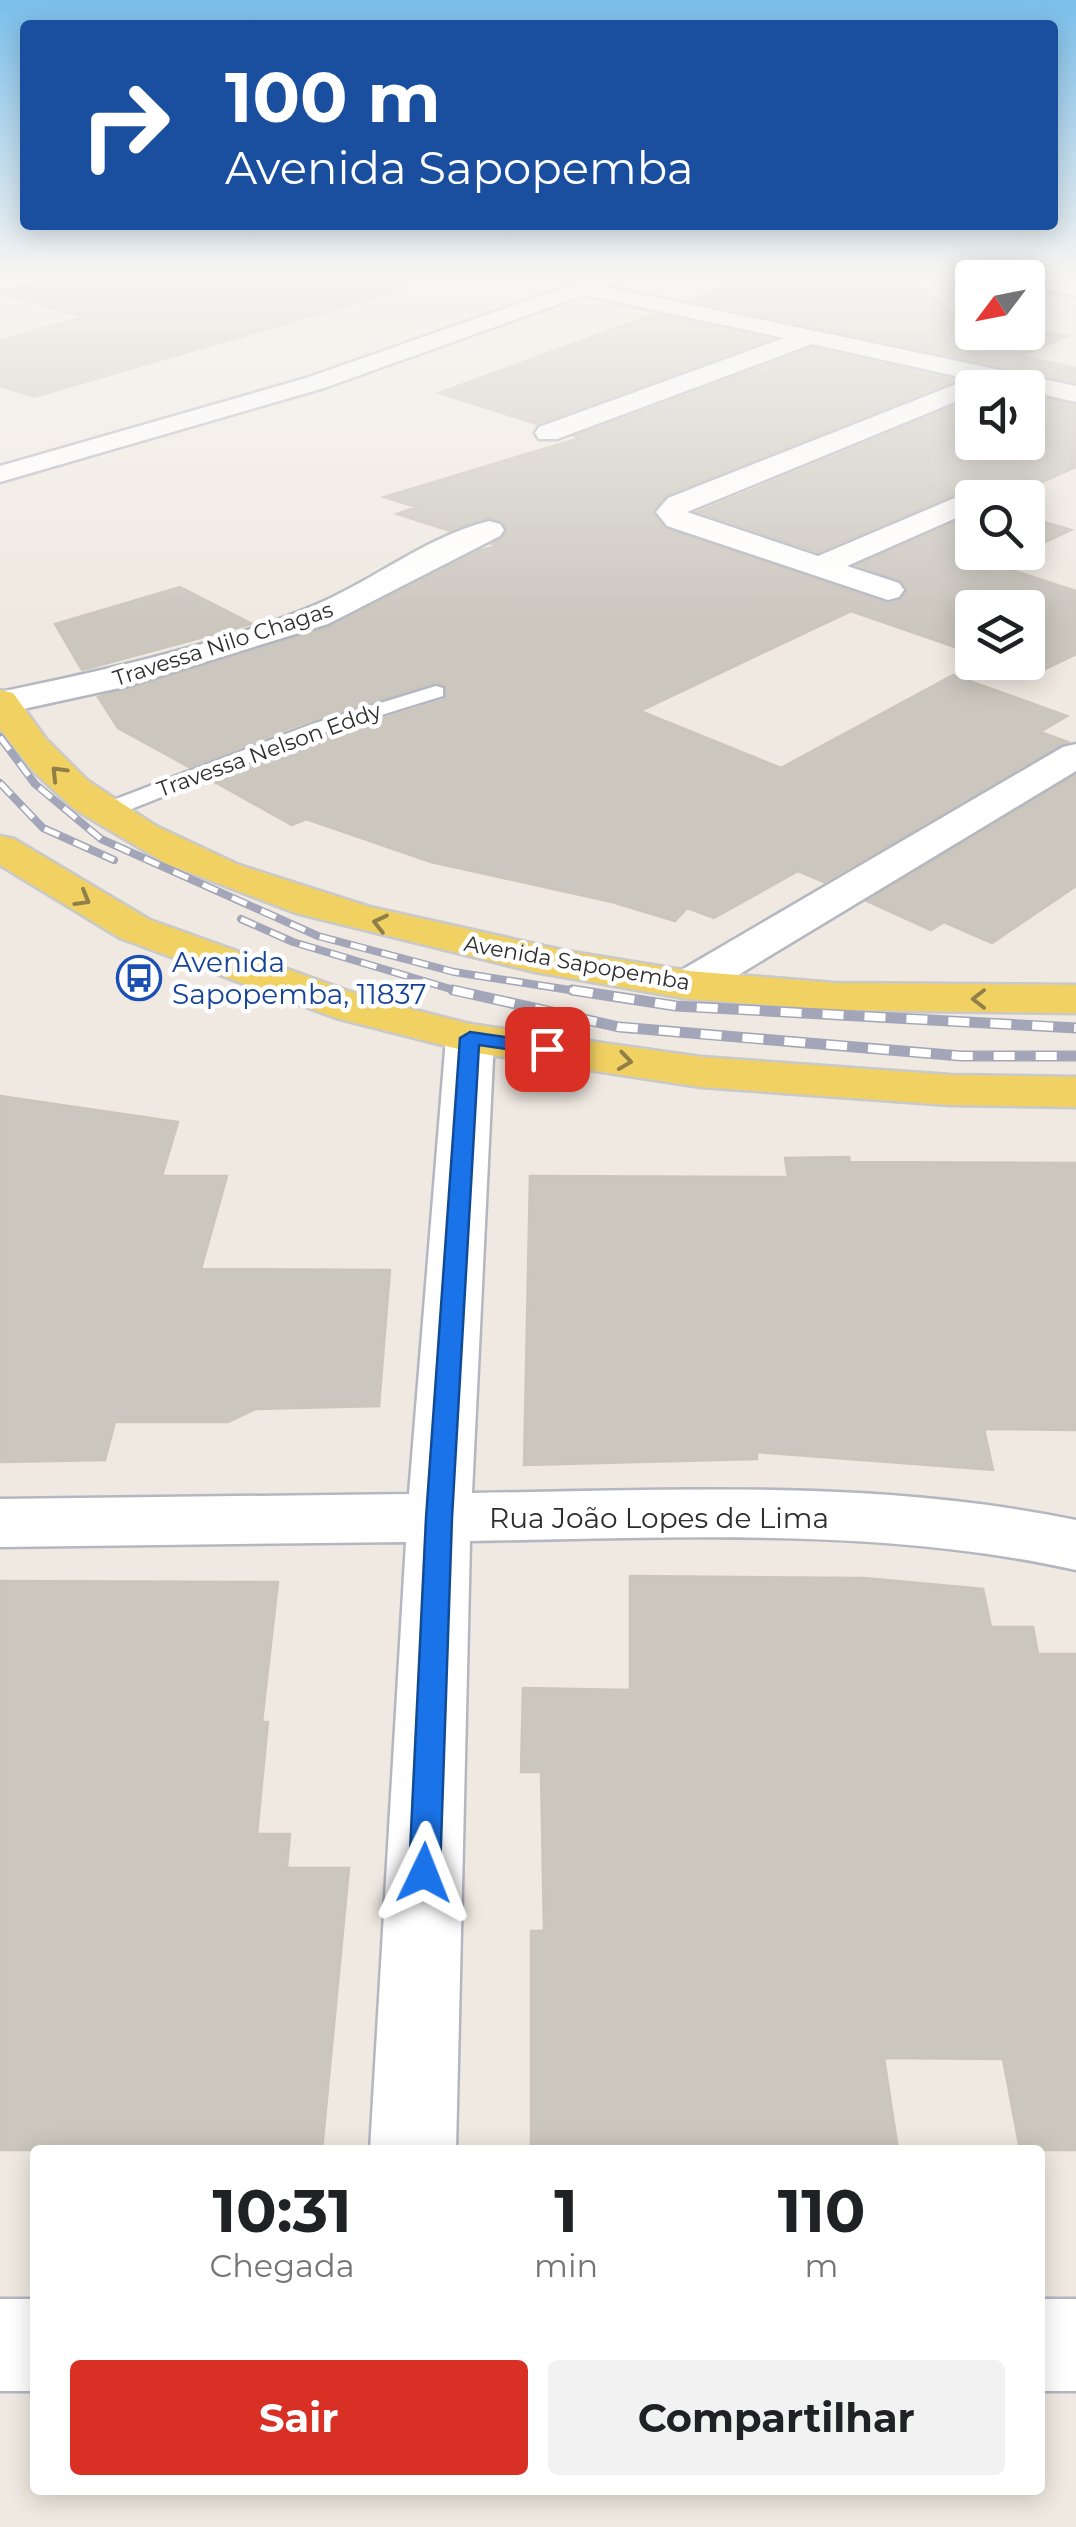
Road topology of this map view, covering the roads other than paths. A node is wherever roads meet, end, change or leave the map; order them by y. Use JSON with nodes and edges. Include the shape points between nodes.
{"nodes":[{"id":1,"x":288,"y":391,"type":"edge"},
{"id":2,"x":664,"y":391,"type":"edge"},
{"id":3,"x":955,"y":393,"type":"edge"},
{"id":4,"x":548,"y":433,"type":"dead end"},
{"id":5,"x":0,"y":474,"type":"edge"},
{"id":6,"x":955,"y":509,"type":"edge"},
{"id":7,"x":489,"y":530,"type":"dead end"},
{"id":8,"x":819,"y":567,"type":"junction"},
{"id":9,"x":888,"y":590,"type":"dead end"},
{"id":10,"x":436,"y":692,"type":"dead end"},
{"id":11,"x":5,"y":713,"type":"edge"},
{"id":12,"x":1076,"y":755,"type":"edge"},
{"id":13,"x":104,"y":812,"type":"junction"},
{"id":14,"x":0,"y":848,"type":"edge"},
{"id":15,"x":689,"y":986,"type":"junction"},
{"id":16,"x":1076,"y":999,"type":"edge"},
{"id":17,"x":470,"y":1038,"type":"junction"},
{"id":18,"x":1076,"y":1092,"type":"edge"},
{"id":19,"x":439,"y":1518,"type":"junction"},
{"id":20,"x":0,"y":1523,"type":"edge"},
{"id":21,"x":1076,"y":1545,"type":"edge"},
{"id":22,"x":413,"y":2145,"type":"edge"},
{"id":23,"x":0,"y":2345,"type":"edge"},
{"id":24,"x":30,"y":2345,"type":"edge"},
{"id":25,"x":1045,"y":2345,"type":"edge"},
{"id":26,"x":1076,"y":2345,"type":"edge"}],
"edges":[{"from":1,"to":5,"type":"street"},
{"from":2,"to":4,"type":"street"},
{"from":3,"to":8,"type":"street","via":[[671,512],[678,520]]},
{"from":6,"to":8,"type":"street"},
{"from":7,"to":11,"type":"street","name":"Travessa Nilo Chagas","via":[[316,616]]},
{"from":8,"to":9,"type":"street"},
{"from":10,"to":13,"type":"lane","name":"Travessa Nelson Eddy","via":[[318,728]]},
{"from":13,"to":11,"type":"main road","name":"Avenida Sapopemba","one_way":true},
{"from":12,"to":15,"type":"street"},
{"from":15,"to":13,"type":"main road","name":"Avenida Sapopemba","one_way":true,"via":[[514,955],[333,912],[184,857]]},
{"from":14,"to":17,"type":"main road","one_way":true,"via":[[135,929],[352,1008]]},
{"from":16,"to":15,"type":"main road","name":"Avenida Sapopemba","one_way":true,"via":[[884,999]]},
{"from":17,"to":18,"type":"main road","one_way":true,"via":[[701,1072]]},
{"from":17,"to":19,"type":"street"},
{"from":19,"to":20,"type":"street","name":"Rua João Lopes de Lima"},
{"from":19,"to":21,"type":"street","name":"Rua João Lopes de Lima","via":[[769,1513],[1006,1530]]},
{"from":19,"to":22,"type":"street"},
{"from":23,"to":24,"type":"street"},
{"from":25,"to":26,"type":"street"}]}
